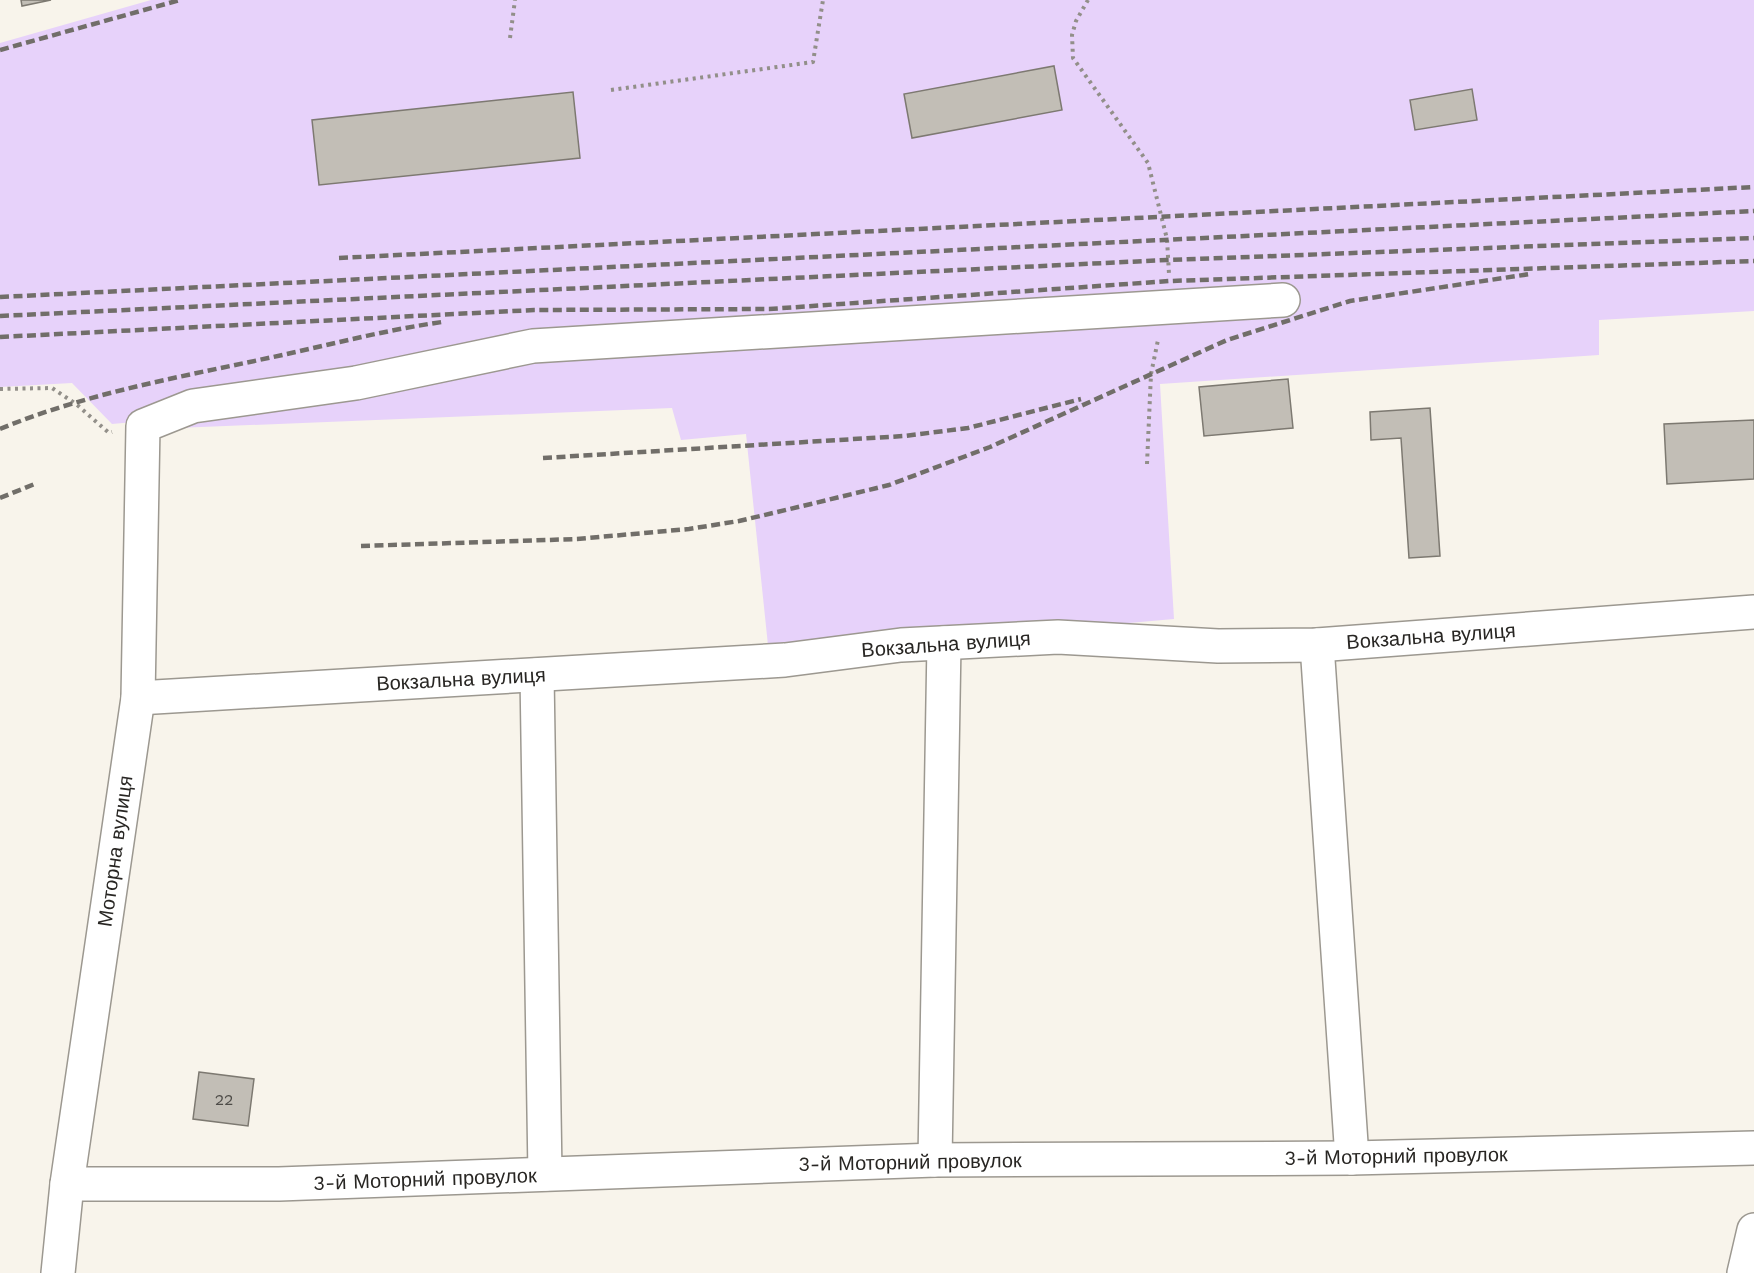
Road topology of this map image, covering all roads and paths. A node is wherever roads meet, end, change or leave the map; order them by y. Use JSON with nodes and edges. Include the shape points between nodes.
{"nodes":[{"id":1,"x":515,"y":0,"type":"edge"},
{"id":2,"x":823,"y":0,"type":"edge"},
{"id":3,"x":1088,"y":0,"type":"edge"},
{"id":4,"x":510,"y":38,"type":"dead end"},
{"id":5,"x":610,"y":90,"type":"dead end"},
{"id":6,"x":1282,"y":300,"type":"dead end"},
{"id":7,"x":1160,"y":308,"type":"junction"},
{"id":8,"x":0,"y":389,"type":"edge"},
{"id":9,"x":143,"y":426,"type":"junction"},
{"id":10,"x":1147,"y":464,"type":"dead end"},
{"id":11,"x":1754,"y":612,"type":"edge"},
{"id":12,"x":944,"y":643,"type":"junction"},
{"id":13,"x":1317,"y":645,"type":"junction"},
{"id":14,"x":537,"y":675,"type":"junction"},
{"id":15,"x":138,"y":698,"type":"junction"},
{"id":16,"x":1754,"y":1148,"type":"edge"},
{"id":17,"x":1352,"y":1158,"type":"junction"},
{"id":18,"x":935,"y":1160,"type":"junction"},
{"id":19,"x":545,"y":1174,"type":"junction"},
{"id":20,"x":67,"y":1184,"type":"junction"},
{"id":21,"x":1754,"y":1230,"type":"edge"},
{"id":22,"x":58,"y":1273,"type":"edge"},
{"id":23,"x":1743,"y":1273,"type":"edge"}],
"edges":[{"from":1,"to":4,"type":"path"},
{"from":2,"to":5,"type":"path","via":[[813,62]]},
{"from":3,"to":7,"type":"path","via":[[1072,35],[1073,58],[1152,173],[1167,239],[1170,281]]},
{"from":6,"to":7,"type":"street"},
{"from":7,"to":9,"type":"street","via":[[533,346],[356,383],[193,406]]},
{"from":7,"to":10,"type":"path","via":[[1151,374]]},
{"from":8,"to":9,"type":"path","via":[[52,388],[109,433]]},
{"from":9,"to":15,"type":"street","name":"Моторна вулиця"},
{"from":11,"to":13,"type":"street","name":"Вокзальна вулиця"},
{"from":12,"to":13,"type":"street","name":"Вокзальна вулиця","via":[[1058,637],[1218,646]]},
{"from":12,"to":14,"type":"street","name":"Вокзальна вулиця","via":[[785,660]]},
{"from":12,"to":18,"type":"street"},
{"from":13,"to":17,"type":"street"},
{"from":14,"to":15,"type":"street","name":"Вокзальна вулиця"},
{"from":14,"to":19,"type":"street"},
{"from":15,"to":20,"type":"street","name":"Моторна вулиця"},
{"from":16,"to":17,"type":"street","name":"3-й Моторний провулок"},
{"from":17,"to":18,"type":"street","name":"3-й Моторний провулок"},
{"from":18,"to":19,"type":"street","name":"3-й Моторний провулок"},
{"from":19,"to":20,"type":"street","name":"3-й Моторний провулок","via":[[279,1184]]},
{"from":20,"to":22,"type":"street","name":"Моторна вулиця"},
{"from":21,"to":23,"type":"street"}]}
